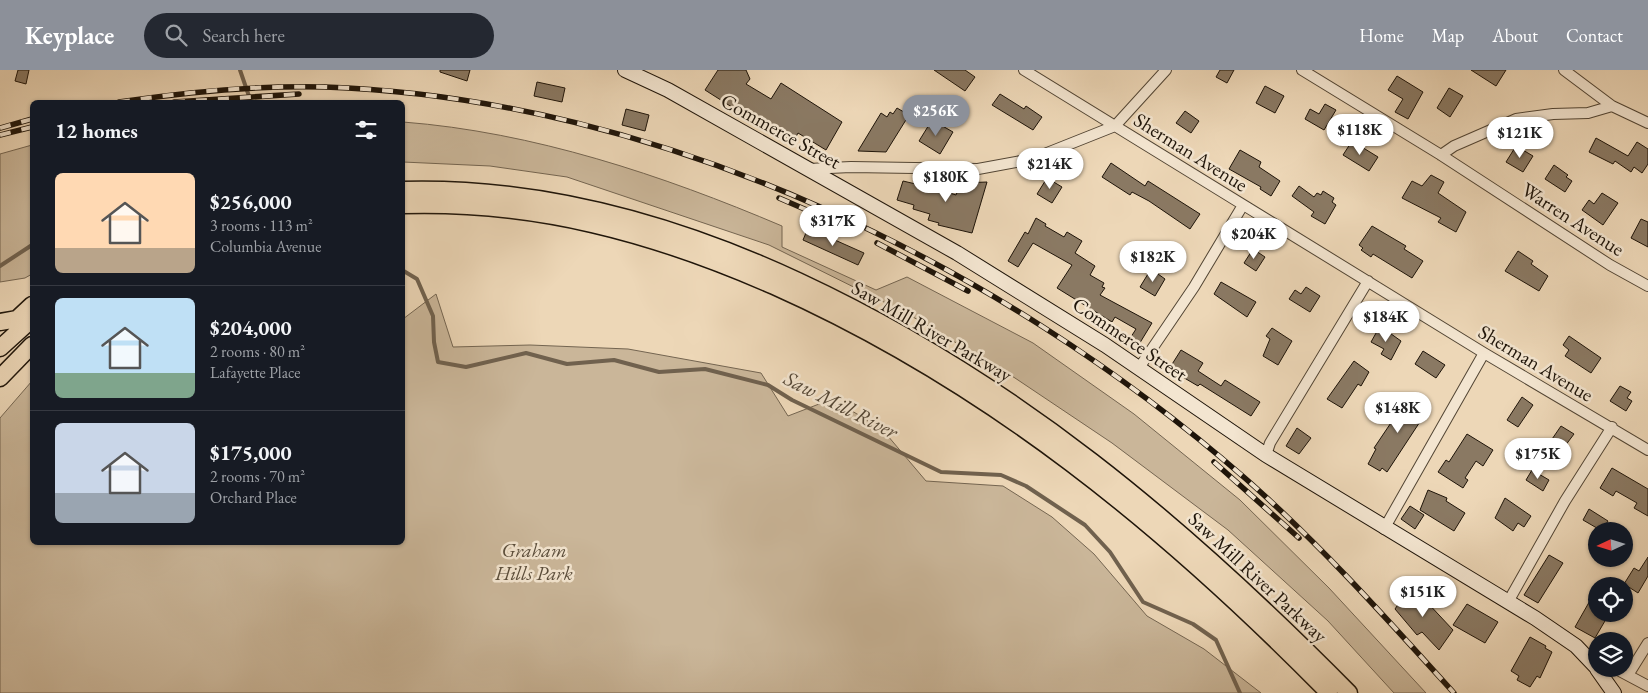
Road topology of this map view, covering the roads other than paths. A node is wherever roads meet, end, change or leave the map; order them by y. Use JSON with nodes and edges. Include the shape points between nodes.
{"nodes":[{"id":1,"x":624,"y":70,"type":"edge"},
{"id":2,"x":1024,"y":70,"type":"edge"},
{"id":3,"x":1166,"y":70,"type":"edge"},
{"id":4,"x":1302,"y":70,"type":"edge"},
{"id":5,"x":1564,"y":70,"type":"edge"},
{"id":6,"x":1612,"y":106,"type":"junction"},
{"id":7,"x":1648,"y":123,"type":"edge"},
{"id":8,"x":1115,"y":126,"type":"junction"},
{"id":9,"x":1441,"y":155,"type":"junction"},
{"id":10,"x":807,"y":169,"type":"junction"},
{"id":11,"x":405,"y":190,"type":"edge"},
{"id":12,"x":405,"y":205,"type":"edge"},
{"id":13,"x":1244,"y":205,"type":"junction"},
{"id":14,"x":1368,"y":281,"type":"junction"},
{"id":15,"x":1648,"y":286,"type":"edge"},
{"id":16,"x":30,"y":308,"type":"edge"},
{"id":17,"x":30,"y":321,"type":"edge"},
{"id":18,"x":0,"y":322,"type":"edge"},
{"id":19,"x":30,"y":347,"type":"edge"},
{"id":20,"x":0,"y":348,"type":"edge"},
{"id":21,"x":1484,"y":353,"type":"junction"},
{"id":22,"x":1139,"y":368,"type":"junction"},
{"id":23,"x":0,"y":378,"type":"edge"},
{"id":24,"x":1612,"y":427,"type":"junction"},
{"id":25,"x":1648,"y":450,"type":"edge"},
{"id":26,"x":1266,"y":455,"type":"junction"},
{"id":27,"x":1384,"y":529,"type":"junction"},
{"id":28,"x":1508,"y":602,"type":"junction"},
{"id":29,"x":1648,"y":643,"type":"edge"},
{"id":30,"x":1588,"y":655,"type":"edge"},
{"id":31,"x":1633,"y":667,"type":"edge"},
{"id":32,"x":1603,"y":677,"type":"edge"},
{"id":33,"x":1632,"y":677,"type":"edge"},
{"id":34,"x":1648,"y":686,"type":"edge"},
{"id":35,"x":1329,"y":693,"type":"edge"},
{"id":36,"x":1349,"y":693,"type":"edge"},
{"id":37,"x":1614,"y":693,"type":"edge"}],
"edges":[{"from":1,"to":10,"type":"main road","name":"Commerce Street","via":[[668,90]]},
{"from":2,"to":8,"type":"street","name":"Sherman Avenue"},
{"from":3,"to":8,"type":"street"},
{"from":4,"to":9,"type":"street","name":"Warren Avenue"},
{"from":5,"to":6,"type":"street"},
{"from":6,"to":7,"type":"street"},
{"from":6,"to":9,"type":"street","via":[[1588,113],[1516,119]]},
{"from":8,"to":10,"type":"street","via":[[1032,159],[978,169]]},
{"from":8,"to":13,"type":"street","name":"Sherman Avenue"},
{"from":9,"to":15,"type":"street","name":"Warren Avenue","via":[[1610,265]]},
{"from":10,"to":22,"type":"main road","name":"Commerce Street","via":[[965,258]]},
{"from":11,"to":36,"type":"highway","name":"Saw Mill River Parkway","via":[[519,196],[623,216],[739,256],[863,313],[982,382],[1095,462],[1216,566]]},
{"from":12,"to":35,"type":"highway","name":"Saw Mill River Parkway","via":[[511,209],[563,216],[622,230],[730,268],[854,324],[972,393],[1084,471],[1195,565]]},
{"from":13,"to":14,"type":"street","name":"Sherman Avenue"},
{"from":13,"to":22,"type":"street"},
{"from":14,"to":21,"type":"street","name":"Sherman Avenue"},
{"from":14,"to":26,"type":"street","via":[[1270,443]]},
{"from":16,"to":18,"type":"highway","via":[[17,319]]},
{"from":17,"to":20,"type":"highway"},
{"from":19,"to":23,"type":"highway"},
{"from":21,"to":24,"type":"street","name":"Sherman Avenue"},
{"from":21,"to":27,"type":"street"},
{"from":22,"to":26,"type":"main road","name":"Commerce Street"},
{"from":24,"to":25,"type":"street","name":"Sherman Avenue"},
{"from":24,"to":28,"type":"street","via":[[1565,501]]},
{"from":26,"to":27,"type":"main road","name":"Commerce Street"},
{"from":27,"to":28,"type":"main road","name":"Commerce Street"},
{"from":28,"to":30,"type":"main road","name":"Commerce Street"},
{"from":29,"to":31,"type":"street"},
{"from":32,"to":37,"type":"main road","name":"Commerce Street"},
{"from":33,"to":34,"type":"street"}]}
